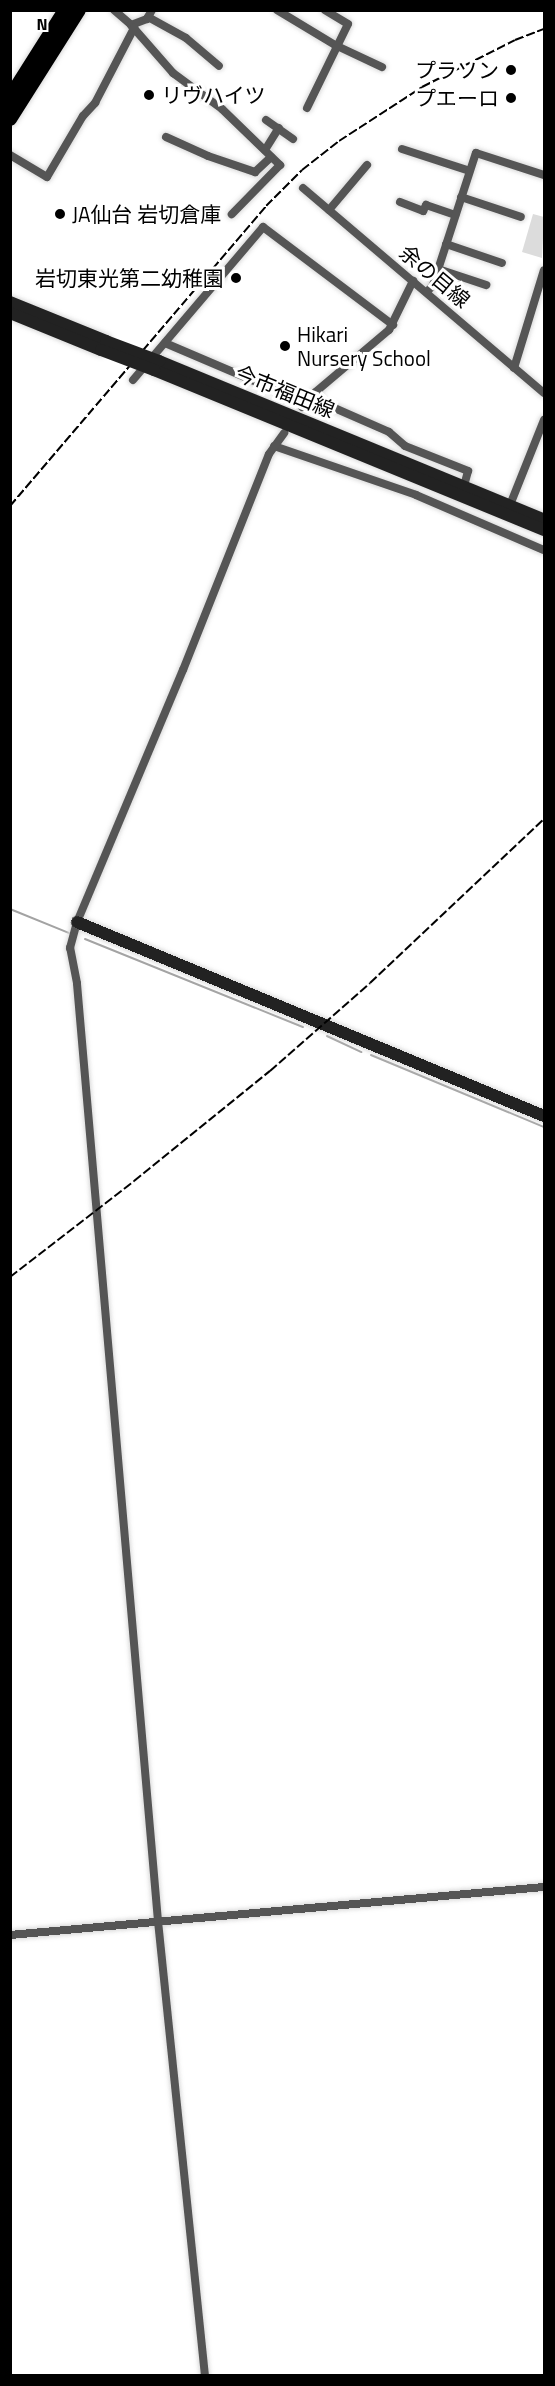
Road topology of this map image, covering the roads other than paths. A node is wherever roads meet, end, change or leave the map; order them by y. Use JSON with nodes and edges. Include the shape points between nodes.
{"nodes":[{"id":1,"x":65,"y":10,"type":"edge"},
{"id":2,"x":79,"y":10,"type":"edge"},
{"id":3,"x":114,"y":10,"type":"edge"},
{"id":4,"x":277,"y":10,"type":"edge"},
{"id":5,"x":325,"y":10,"type":"edge"},
{"id":6,"x":150,"y":14,"type":"edge"},
{"id":7,"x":132,"y":27,"type":"junction"},
{"id":8,"x":335,"y":45,"type":"junction"},
{"id":9,"x":219,"y":66,"type":"dead end"},
{"id":10,"x":382,"y":67,"type":"dead end"},
{"id":11,"x":10,"y":97,"type":"edge"},
{"id":12,"x":307,"y":108,"type":"dead end"},
{"id":13,"x":10,"y":119,"type":"edge"},
{"id":14,"x":266,"y":120,"type":"dead end"},
{"id":15,"x":279,"y":128,"type":"junction"},
{"id":16,"x":166,"y":137,"type":"dead end"},
{"id":17,"x":293,"y":139,"type":"dead end"},
{"id":18,"x":402,"y":149,"type":"dead end"},
{"id":19,"x":268,"y":154,"type":"junction"},
{"id":20,"x":10,"y":155,"type":"edge"},
{"id":21,"x":367,"y":165,"type":"dead end"},
{"id":22,"x":470,"y":171,"type":"junction"},
{"id":23,"x":544,"y":174,"type":"edge"},
{"id":24,"x":303,"y":188,"type":"dead end"},
{"id":25,"x":461,"y":197,"type":"junction"},
{"id":26,"x":400,"y":202,"type":"dead end"},
{"id":27,"x":328,"y":210,"type":"junction"},
{"id":28,"x":232,"y":214,"type":"dead end"},
{"id":29,"x":455,"y":215,"type":"junction"},
{"id":30,"x":521,"y":217,"type":"dead end"},
{"id":31,"x":446,"y":244,"type":"junction"},
{"id":32,"x":502,"y":263,"type":"dead end"},
{"id":33,"x":438,"y":269,"type":"junction"},
{"id":34,"x":544,"y":270,"type":"edge"},
{"id":35,"x":413,"y":281,"type":"junction"},
{"id":36,"x":486,"y":285,"type":"dead end"},
{"id":37,"x":429,"y":289,"type":"junction"},
{"id":38,"x":10,"y":302,"type":"edge"},
{"id":39,"x":10,"y":313,"type":"edge"},
{"id":40,"x":393,"y":325,"type":"junction"},
{"id":41,"x":165,"y":343,"type":"junction"},
{"id":42,"x":103,"y":345,"type":"junction"},
{"id":43,"x":516,"y":363,"type":"junction"},
{"id":44,"x":156,"y":366,"type":"junction"},
{"id":45,"x":133,"y":380,"type":"dead end"},
{"id":46,"x":316,"y":392,"type":"junction"},
{"id":47,"x":544,"y":393,"type":"edge"},
{"id":48,"x":544,"y":420,"type":"edge"},
{"id":49,"x":284,"y":433,"type":"dead end"},
{"id":50,"x":274,"y":446,"type":"junction"},
{"id":51,"x":464,"y":486,"type":"junction"},
{"id":52,"x":510,"y":505,"type":"junction"},
{"id":53,"x":544,"y":520,"type":"edge"},
{"id":54,"x":544,"y":530,"type":"edge"},
{"id":55,"x":544,"y":550,"type":"edge"},
{"id":56,"x":77,"y":922,"type":"junction"},
{"id":57,"x":544,"y":1116,"type":"edge"},
{"id":58,"x":544,"y":1887,"type":"edge"},
{"id":59,"x":158,"y":1922,"type":"junction"},
{"id":60,"x":10,"y":1935,"type":"edge"},
{"id":61,"x":205,"y":2376,"type":"edge"}],
"edges":[{"from":1,"to":11,"type":"main road"},
{"from":2,"to":13,"type":"main road"},
{"from":3,"to":7,"type":"street"},
{"from":4,"to":8,"type":"street"},
{"from":5,"to":8,"type":"street","via":[[348,24]]},
{"from":6,"to":7,"type":"street"},
{"from":6,"to":9,"type":"street"},
{"from":7,"to":19,"type":"street","via":[[173,73],[222,109]]},
{"from":7,"to":20,"type":"street","via":[[95,103],[47,177]]},
{"from":8,"to":10,"type":"street"},
{"from":8,"to":12,"type":"street"},
{"from":14,"to":15,"type":"street"},
{"from":15,"to":17,"type":"street"},
{"from":15,"to":19,"type":"street"},
{"from":16,"to":19,"type":"street","via":[[255,172]]},
{"from":18,"to":22,"type":"street"},
{"from":19,"to":28,"type":"street","via":[[280,165]]},
{"from":21,"to":27,"type":"street"},
{"from":22,"to":23,"type":"street","via":[[476,153]]},
{"from":22,"to":25,"type":"street"},
{"from":24,"to":27,"type":"street","name":"余の目線"},
{"from":25,"to":29,"type":"street"},
{"from":25,"to":30,"type":"street"},
{"from":26,"to":29,"type":"street","via":[[423,211],[426,205]]},
{"from":27,"to":35,"type":"street","name":"余の目線"},
{"from":29,"to":31,"type":"street"},
{"from":31,"to":32,"type":"street"},
{"from":31,"to":33,"type":"street"},
{"from":33,"to":36,"type":"street"},
{"from":33,"to":37,"type":"street"},
{"from":34,"to":43,"type":"street"},
{"from":35,"to":37,"type":"street","name":"余の目線"},
{"from":35,"to":40,"type":"street"},
{"from":37,"to":43,"type":"street","name":"余の目線"},
{"from":38,"to":42,"type":"main road","name":"今市福田線"},
{"from":39,"to":42,"type":"main road","name":"今市福田線"},
{"from":40,"to":41,"type":"street","via":[[263,227]]},
{"from":40,"to":46,"type":"street"},
{"from":41,"to":45,"type":"street"},
{"from":41,"to":46,"type":"street","via":[[304,405]]},
{"from":42,"to":44,"type":"main road","name":"今市福田線","bridge":true},
{"from":43,"to":47,"type":"street","name":"余の目線"},
{"from":44,"to":51,"type":"main road","name":"今市福田線"},
{"from":44,"to":54,"type":"main road","name":"今市福田線"},
{"from":46,"to":51,"type":"street","via":[[323,403],[389,432],[405,446],[468,471]]},
{"from":48,"to":52,"type":"street"},
{"from":49,"to":50,"type":"street"},
{"from":50,"to":55,"type":"street","via":[[416,495]]},
{"from":50,"to":56,"type":"street"},
{"from":51,"to":52,"type":"main road","name":"今市福田線"},
{"from":52,"to":53,"type":"main road","name":"今市福田線"},
{"from":56,"to":57,"type":"main road"},
{"from":56,"to":59,"type":"street","via":[[70,948],[77,983],[108,1320]]},
{"from":58,"to":59,"type":"street"},
{"from":59,"to":60,"type":"street"},
{"from":59,"to":61,"type":"street"}]}
